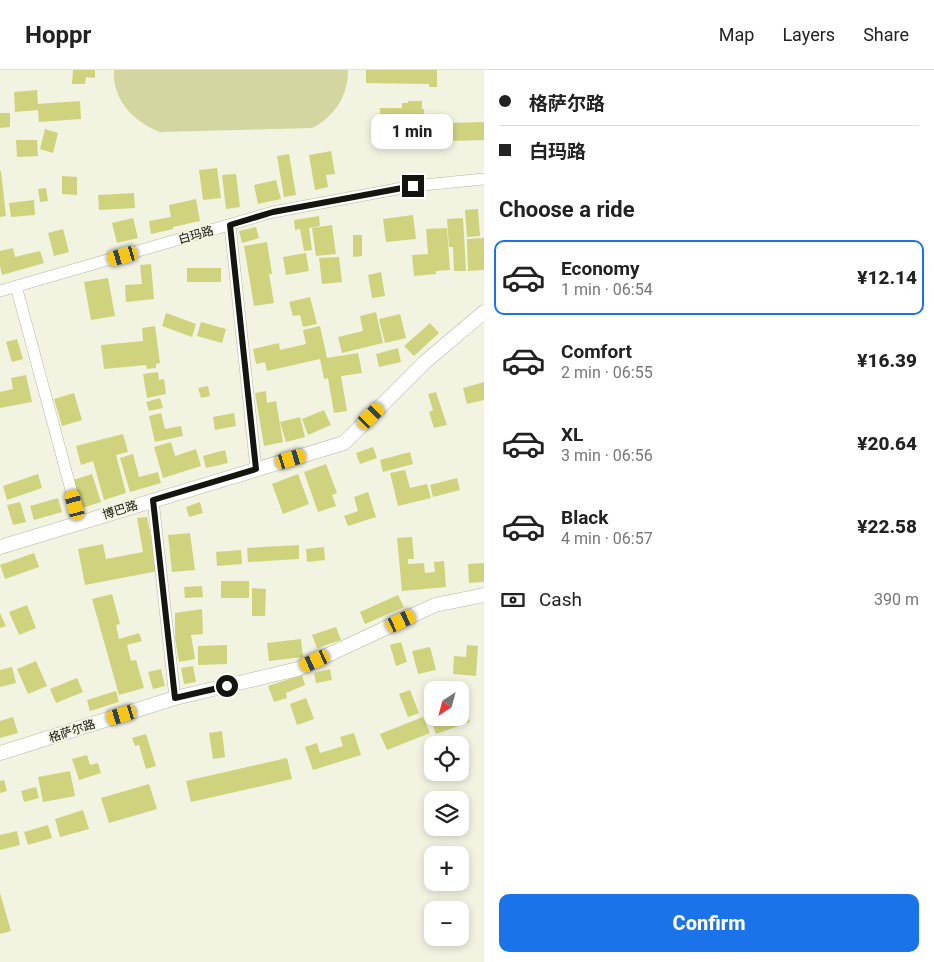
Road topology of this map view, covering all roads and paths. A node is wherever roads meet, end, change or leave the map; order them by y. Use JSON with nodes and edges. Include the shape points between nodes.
{"nodes":[{"id":1,"x":484,"y":179,"type":"edge"},
{"id":2,"x":230,"y":225,"type":"junction"},
{"id":3,"x":16,"y":286,"type":"junction"},
{"id":4,"x":0,"y":291,"type":"edge"},
{"id":5,"x":484,"y":312,"type":"edge"},
{"id":6,"x":256,"y":469,"type":"junction"},
{"id":7,"x":153,"y":500,"type":"junction"},
{"id":8,"x":80,"y":523,"type":"junction"},
{"id":9,"x":0,"y":547,"type":"edge"},
{"id":10,"x":484,"y":595,"type":"edge"},
{"id":11,"x":175,"y":698,"type":"junction"},
{"id":12,"x":0,"y":754,"type":"edge"}],
"edges":[{"from":1,"to":2,"type":"street","name":"白玛路","via":[[413,186],[273,212]]},
{"from":2,"to":3,"type":"street","name":"白玛路"},
{"from":2,"to":6,"type":"street"},
{"from":3,"to":4,"type":"street","name":"白玛路"},
{"from":3,"to":8,"type":"street"},
{"from":5,"to":6,"type":"street","name":"博巴路","via":[[425,362],[344,443]]},
{"from":6,"to":7,"type":"street","name":"博巴路"},
{"from":7,"to":8,"type":"street","name":"博巴路"},
{"from":7,"to":11,"type":"street"},
{"from":8,"to":9,"type":"street","name":"博巴路"},
{"from":10,"to":11,"type":"street","name":"格萨尔路","via":[[435,605],[298,669]]},
{"from":11,"to":12,"type":"street","name":"格萨尔路"}]}
